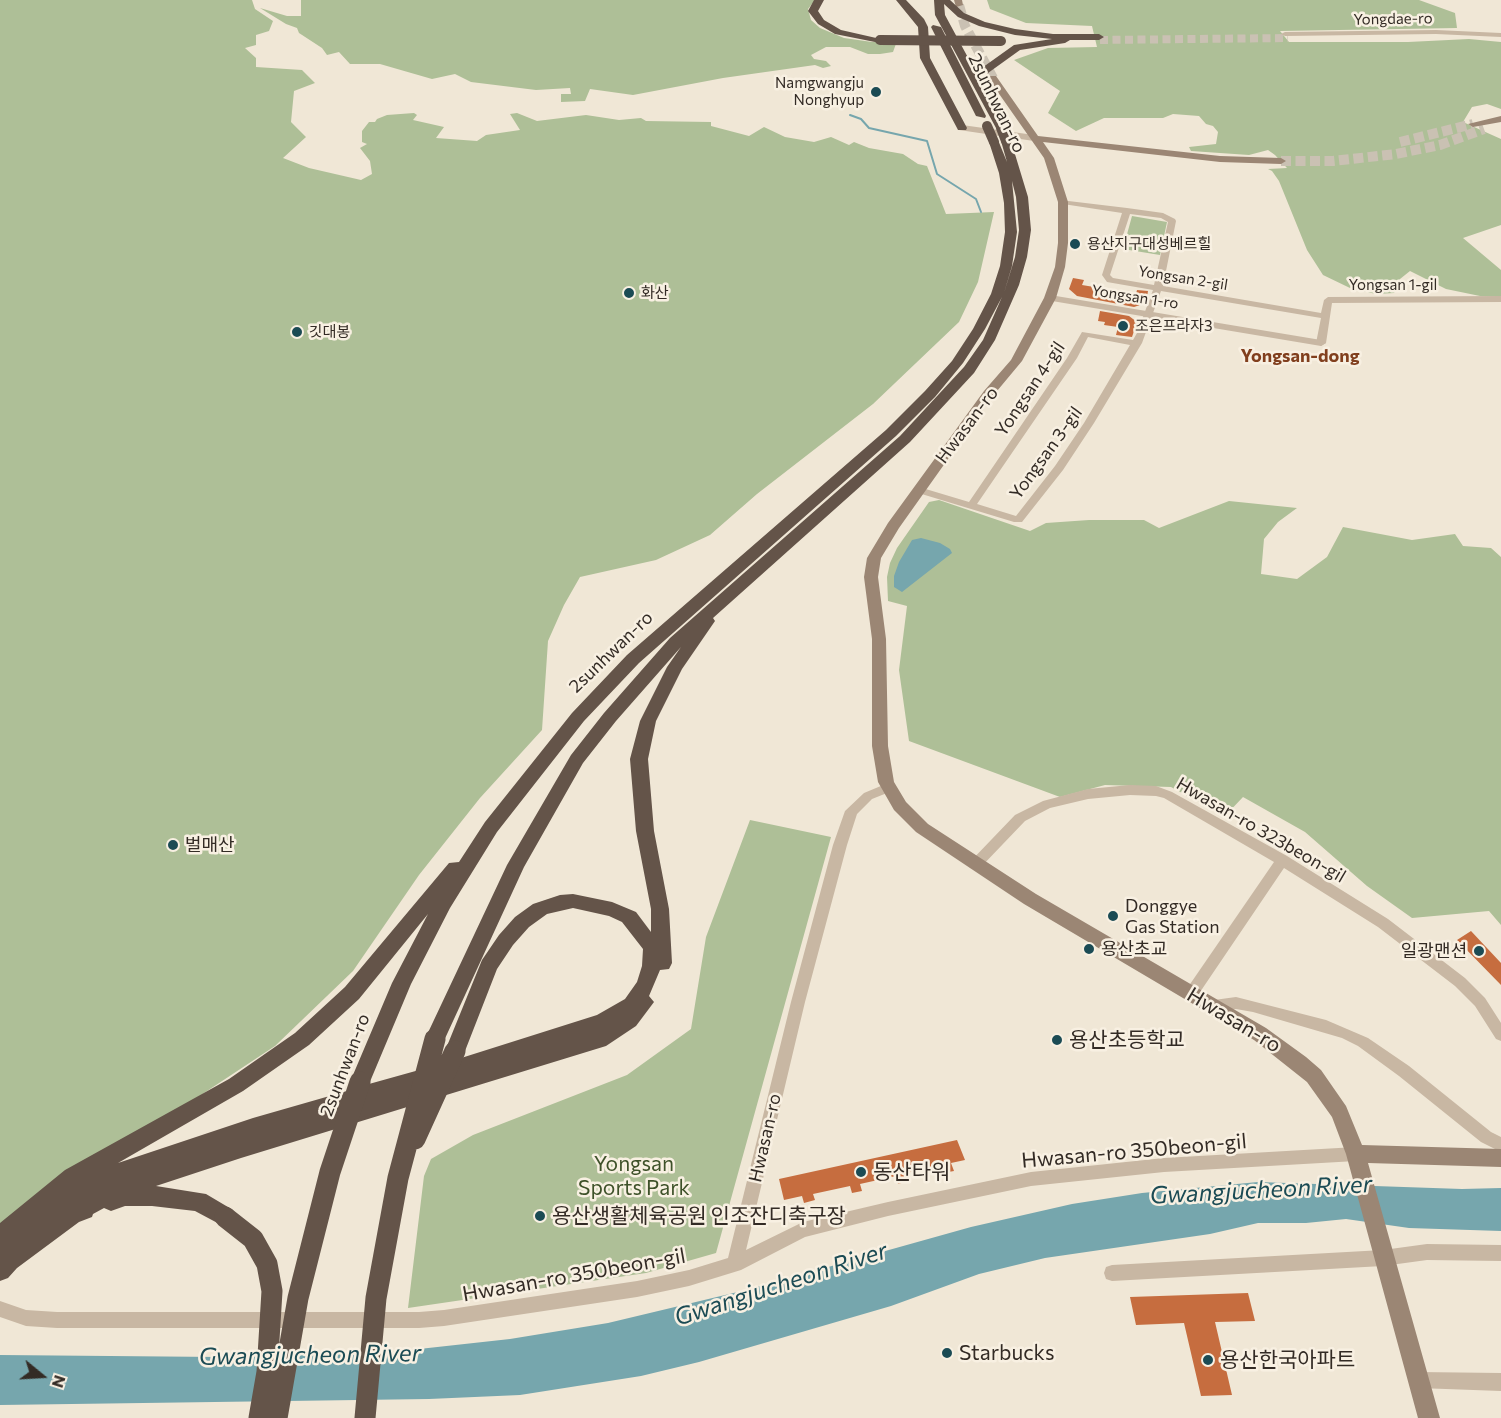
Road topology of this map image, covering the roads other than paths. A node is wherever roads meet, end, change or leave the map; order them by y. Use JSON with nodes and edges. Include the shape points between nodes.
{"nodes":[{"id":1,"x":819,"y":0,"type":"edge"},
{"id":2,"x":827,"y":0,"type":"edge"},
{"id":3,"x":901,"y":0,"type":"edge"},
{"id":4,"x":939,"y":0,"type":"edge"},
{"id":5,"x":945,"y":0,"type":"edge"},
{"id":6,"x":928,"y":4,"type":"dead end"},
{"id":7,"x":934,"y":24,"type":"junction"},
{"id":8,"x":1287,"y":36,"type":"tunnel mouth"},
{"id":9,"x":1501,"y":37,"type":"edge"},
{"id":10,"x":880,"y":38,"type":"junction"},
{"id":11,"x":1065,"y":38,"type":"junction"},
{"id":12,"x":1100,"y":38,"type":"tunnel mouth"},
{"id":13,"x":993,"y":78,"type":"tunnel mouth"},
{"id":14,"x":994,"y":117,"type":"junction"},
{"id":15,"x":1501,"y":119,"type":"edge"},
{"id":16,"x":1473,"y":124,"type":"tunnel mouth"},
{"id":17,"x":1501,"y":125,"type":"edge"},
{"id":18,"x":962,"y":128,"type":"joint"},
{"id":19,"x":1484,"y":129,"type":"tunnel mouth"},
{"id":20,"x":1000,"y":137,"type":"junction"},
{"id":21,"x":1034,"y":138,"type":"junction"},
{"id":22,"x":1278,"y":158,"type":"tunnel mouth"},
{"id":23,"x":1063,"y":202,"type":"junction"},
{"id":24,"x":1127,"y":210,"type":"junction"},
{"id":25,"x":1158,"y":288,"type":"junction"},
{"id":26,"x":1050,"y":298,"type":"junction"},
{"id":27,"x":1501,"y":299,"type":"edge"},
{"id":28,"x":1149,"y":315,"type":"junction"},
{"id":29,"x":1326,"y":316,"type":"junction"},
{"id":30,"x":1137,"y":343,"type":"junction"},
{"id":31,"x":1321,"y":344,"type":"joint"},
{"id":32,"x":919,"y":490,"type":"junction"},
{"id":33,"x":971,"y":506,"type":"junction"},
{"id":34,"x":715,"y":607,"type":"junction"},
{"id":35,"x":888,"y":788,"type":"junction"},
{"id":36,"x":491,"y":826,"type":"junction"},
{"id":37,"x":1282,"y":860,"type":"junction"},
{"id":38,"x":975,"y":864,"type":"junction"},
{"id":39,"x":1191,"y":994,"type":"junction"},
{"id":40,"x":1214,"y":1006,"type":"junction"},
{"id":41,"x":1501,"y":1035,"type":"edge"},
{"id":42,"x":1501,"y":1145,"type":"edge"},
{"id":43,"x":1501,"y":1158,"type":"edge"},
{"id":44,"x":1358,"y":1162,"type":"junction"},
{"id":45,"x":398,"y":1178,"type":"junction"},
{"id":46,"x":73,"y":1213,"type":"junction"},
{"id":47,"x":0,"y":1237,"type":"edge"},
{"id":48,"x":1501,"y":1253,"type":"edge"},
{"id":49,"x":1383,"y":1258,"type":"junction"},
{"id":50,"x":3,"y":1260,"type":"edge"},
{"id":51,"x":735,"y":1264,"type":"junction"},
{"id":52,"x":1112,"y":1273,"type":"dead end"},
{"id":53,"x":0,"y":1309,"type":"edge"},
{"id":54,"x":1418,"y":1380,"type":"junction"},
{"id":55,"x":1501,"y":1382,"type":"edge"},
{"id":56,"x":259,"y":1418,"type":"edge"},
{"id":57,"x":277,"y":1418,"type":"edge"},
{"id":58,"x":365,"y":1418,"type":"edge"},
{"id":59,"x":1429,"y":1418,"type":"edge"}],
"edges":[{"from":1,"to":10,"type":"highway","via":[[813,12],[821,22],[838,32]]},
{"from":2,"to":10,"type":"highway","via":[[822,4],[826,20]]},
{"from":3,"to":7,"type":"highway"},
{"from":3,"to":18,"type":"highway","via":[[923,27],[925,58]]},
{"from":4,"to":14,"type":"highway","name":"2sunhwan-ro","via":[[940,15]]},
{"from":5,"to":11,"type":"highway","via":[[961,15],[982,24]]},
{"from":6,"to":7,"type":"highway","name":"2sunhwan-ro"},
{"from":7,"to":20,"type":"highway","name":"2sunhwan-ro","bridge":true,"via":[[987,126]]},
{"from":8,"to":9,"type":"street","name":"Yongdae-ro"},
{"from":10,"to":11,"type":"highway","bridge":true},
{"from":11,"to":12,"type":"highway"},
{"from":11,"to":14,"type":"highway","via":[[1017,47],[983,72],[984,89]]},
{"from":13,"to":21,"type":"main road","name":"Hwasan-ro"},
{"from":14,"to":20,"type":"highway","name":"2sunhwan-ro"},
{"from":15,"to":16,"type":"main road"},
{"from":17,"to":19,"type":"main road"},
{"from":18,"to":21,"type":"street"},
{"from":20,"to":34,"type":"highway","name":"2sunhwan-ro","via":[[1022,197],[1024,230],[1013,285],[989,340],[969,370],[904,440]]},
{"from":20,"to":36,"type":"highway","name":"2sunhwan-ro","via":[[1011,203],[1006,266],[997,294],[957,363],[891,432],[633,659],[578,717]]},
{"from":21,"to":22,"type":"main road","via":[[1196,157]]},
{"from":21,"to":23,"type":"main road","name":"Hwasan-ro","via":[[1049,158]]},
{"from":23,"to":24,"type":"street"},
{"from":23,"to":26,"type":"main road","name":"Hwasan-ro","via":[[1062,251]]},
{"from":24,"to":25,"type":"street","name":"Yongsan 3-gil","via":[[1172,221]]},
{"from":24,"to":25,"type":"street","name":"Yongsan 2-gil","via":[[1107,278]]},
{"from":25,"to":28,"type":"street","name":"Yongsan 3-gil"},
{"from":25,"to":29,"type":"street","name":"Yongsan 2-gil"},
{"from":26,"to":28,"type":"street","name":"Yongsan 1-ro"},
{"from":26,"to":32,"type":"main road","name":"Hwasan-ro","via":[[1016,361]]},
{"from":27,"to":29,"type":"street","name":"Yongsan 1-gil","via":[[1328,300]]},
{"from":28,"to":30,"type":"street","name":"Yongsan 3-gil"},
{"from":28,"to":31,"type":"street","name":"Yongsan 1-ro"},
{"from":29,"to":31,"type":"street"},
{"from":30,"to":33,"type":"street","name":"Yongsan 4-gil","via":[[1085,334]]},
{"from":30,"to":33,"type":"street","name":"Yongsan 3-gil","via":[[1059,468],[1018,520]]},
{"from":32,"to":33,"type":"street","name":"Yongsan 3-gil"},
{"from":32,"to":35,"type":"main road","name":"Hwasan-ro","via":[[880,544],[871,567],[879,639],[880,746]]},
{"from":34,"to":45,"type":"highway","name":"2sunhwan-ro","bridge":true,"via":[[636,685],[578,759],[516,865],[435,1039]]},
{"from":34,"to":46,"type":"highway","via":[[675,667],[648,721],[639,759],[645,831],[660,909],[663,967],[649,997],[629,1020],[606,1037],[121,1188]]},
{"from":35,"to":38,"type":"main road","name":"Hwasan-ro","via":[[906,814],[922,828]]},
{"from":35,"to":51,"type":"street","name":"Hwasan-ro","via":[[868,796],[851,811],[840,845]]},
{"from":36,"to":47,"type":"highway","via":[[352,993],[302,1039],[236,1085],[73,1177]]},
{"from":36,"to":57,"type":"highway","name":"2sunhwan-ro","bridge":true,"via":[[443,903],[407,973],[360,1082],[330,1172],[298,1298]]},
{"from":37,"to":38,"type":"street","name":"Hwasan-ro 323beon-gil","via":[[1177,799],[1155,791],[1130,790],[1088,794],[1030,812]]},
{"from":37,"to":39,"type":"street"},
{"from":37,"to":41,"type":"street","name":"Hwasan-ro 323beon-gil","via":[[1383,923],[1437,963],[1480,1002]]},
{"from":38,"to":39,"type":"main road","name":"Hwasan-ro"},
{"from":39,"to":40,"type":"main road","name":"Hwasan-ro"},
{"from":40,"to":42,"type":"street","via":[[1253,1006],[1347,1034],[1396,1065]]},
{"from":40,"to":44,"type":"main road","name":"Hwasan-ro","via":[[1286,1051],[1307,1069],[1339,1112]]},
{"from":43,"to":44,"type":"main road"},
{"from":44,"to":49,"type":"main road","name":"Hwasan-ro"},
{"from":44,"to":51,"type":"street","name":"Hwasan-ro 350beon-gil","via":[[1142,1167],[1031,1179],[803,1230]]},
{"from":45,"to":50,"type":"highway","bridge":true,"via":[[455,1051],[489,966],[506,940],[540,909],[560,902],[612,909],[629,917],[652,947],[652,966],[646,985],[632,1005],[603,1022],[515,1051],[253,1127],[122,1171],[46,1213]]},
{"from":45,"to":58,"type":"highway","name":"2sunhwan-ro","bridge":true,"via":[[376,1298]]},
{"from":46,"to":50,"type":"highway"},
{"from":46,"to":56,"type":"highway","bridge":true,"via":[[125,1196],[198,1201],[253,1239],[267,1264],[272,1291],[267,1372]]},
{"from":48,"to":49,"type":"street","via":[[1427,1251]]},
{"from":49,"to":52,"type":"street"},
{"from":49,"to":54,"type":"main road","name":"Hwasan-ro"},
{"from":51,"to":53,"type":"street","name":"Hwasan-ro 350beon-gil","via":[[637,1289],[419,1320],[57,1320],[26,1318]]},
{"from":54,"to":55,"type":"street"},
{"from":54,"to":59,"type":"main road","name":"Hwasan-ro"}]}
